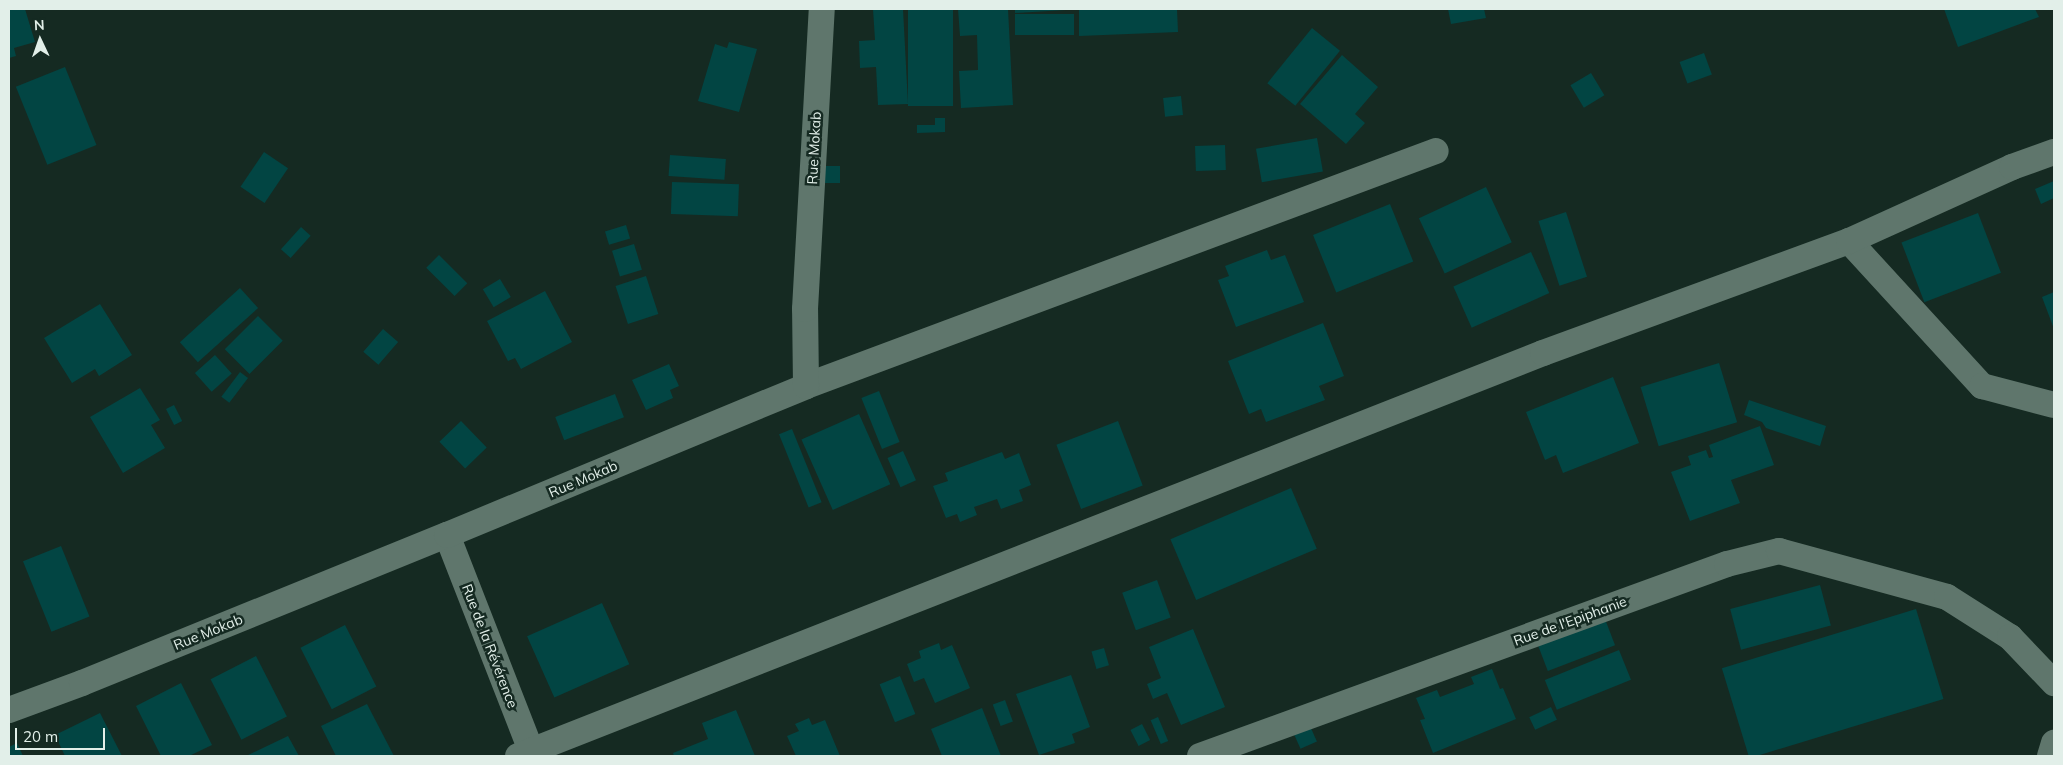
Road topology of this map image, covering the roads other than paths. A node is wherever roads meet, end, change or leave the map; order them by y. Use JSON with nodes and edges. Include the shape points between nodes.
{"nodes":[{"id":1,"x":822,"y":9,"type":"edge"},
{"id":2,"x":1436,"y":151,"type":"dead end"},
{"id":3,"x":2054,"y":152,"type":"edge"},
{"id":4,"x":1849,"y":241,"type":"junction"},
{"id":5,"x":806,"y":386,"type":"junction"},
{"id":6,"x":2054,"y":405,"type":"edge"},
{"id":7,"x":447,"y":535,"type":"junction"},
{"id":8,"x":2054,"y":683,"type":"edge"},
{"id":9,"x":9,"y":710,"type":"edge"},
{"id":10,"x":2054,"y":743,"type":"edge"},
{"id":11,"x":527,"y":755,"type":"edge"},
{"id":12,"x":1200,"y":756,"type":"edge"},
{"id":13,"x":2050,"y":756,"type":"edge"}],
"edges":[{"from":1,"to":5,"type":"street","name":"Rue Mokab","via":[[805,309]]},
{"from":2,"to":5,"type":"street"},
{"from":3,"to":4,"type":"street","via":[[2012,167]]},
{"from":4,"to":6,"type":"street","via":[[1982,386]]},
{"from":4,"to":11,"type":"street","via":[[1543,353]]},
{"from":5,"to":7,"type":"street","name":"Rue Mokab"},
{"from":7,"to":9,"type":"street","name":"Rue Mokab"},
{"from":7,"to":11,"type":"street","name":"Rue de la Révérence"},
{"from":8,"to":12,"type":"street","name":"Rue de l'Epiphanie","via":[[2010,637],[1947,597],[1779,552],[1727,564]]},
{"from":10,"to":13,"type":"street"}]}
